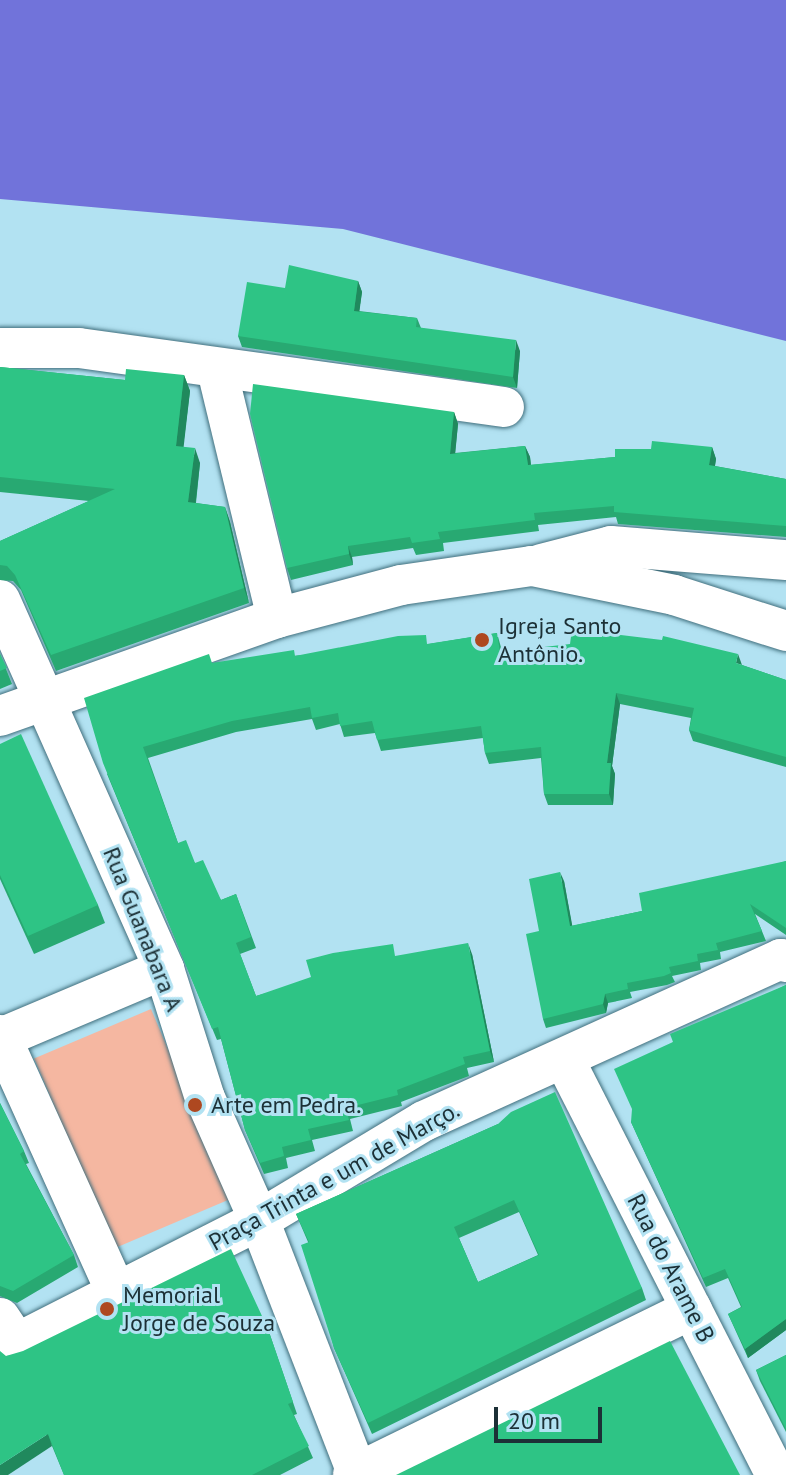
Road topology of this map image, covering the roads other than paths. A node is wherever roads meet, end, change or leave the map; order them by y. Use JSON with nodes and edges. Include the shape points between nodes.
{"nodes":[{"id":1,"x":0,"y":348,"type":"edge"},
{"id":2,"x":217,"y":370,"type":"junction"},
{"id":3,"x":504,"y":407,"type":"dead end"},
{"id":4,"x":786,"y":560,"type":"edge"},
{"id":5,"x":532,"y":566,"type":"junction"},
{"id":6,"x":0,"y":600,"type":"edge"},
{"id":7,"x":277,"y":618,"type":"junction"},
{"id":8,"x":786,"y":631,"type":"edge"},
{"id":9,"x":43,"y":699,"type":"junction"},
{"id":10,"x":0,"y":716,"type":"edge"},
{"id":11,"x":784,"y":951,"type":"edge"},
{"id":12,"x":164,"y":969,"type":"junction"},
{"id":13,"x":1,"y":1037,"type":"edge"},
{"id":14,"x":565,"y":1061,"type":"junction"},
{"id":15,"x":259,"y":1220,"type":"junction"},
{"id":16,"x":117,"y":1294,"type":"junction"},
{"id":17,"x":692,"y":1309,"type":"junction"},
{"id":18,"x":8,"y":1330,"type":"edge"},
{"id":19,"x":356,"y":1474,"type":"edge"},
{"id":20,"x":776,"y":1475,"type":"edge"}],
"edges":[{"from":1,"to":2,"type":"street","via":[[79,348]]},
{"from":2,"to":3,"type":"street"},
{"from":2,"to":7,"type":"street"},
{"from":4,"to":5,"type":"street","via":[[611,546]]},
{"from":5,"to":7,"type":"street","via":[[401,585]]},
{"from":5,"to":8,"type":"street","via":[[674,595]]},
{"from":6,"to":9,"type":"street","name":"Rua Guanabara A"},
{"from":7,"to":9,"type":"street"},
{"from":9,"to":10,"type":"street"},
{"from":9,"to":12,"type":"street","name":"Rua Guanabara A"},
{"from":11,"to":14,"type":"street","name":"Praça Trinta e um de Março."},
{"from":12,"to":13,"type":"street"},
{"from":12,"to":15,"type":"street","name":"Rua Guanabara A","via":[[205,1098]]},
{"from":13,"to":16,"type":"street"},
{"from":14,"to":15,"type":"street","name":"Praça Trinta e um de Março.","via":[[424,1121]]},
{"from":14,"to":17,"type":"street","name":"Rua do Arame B"},
{"from":15,"to":16,"type":"street","name":"Praça Trinta e um de Março."},
{"from":15,"to":19,"type":"street","name":"Rua Guanabara A"},
{"from":16,"to":18,"type":"street","name":"Praça Trinta e um de Março."},
{"from":17,"to":19,"type":"street"},
{"from":17,"to":20,"type":"street","name":"Rua do Arame B"}]}
